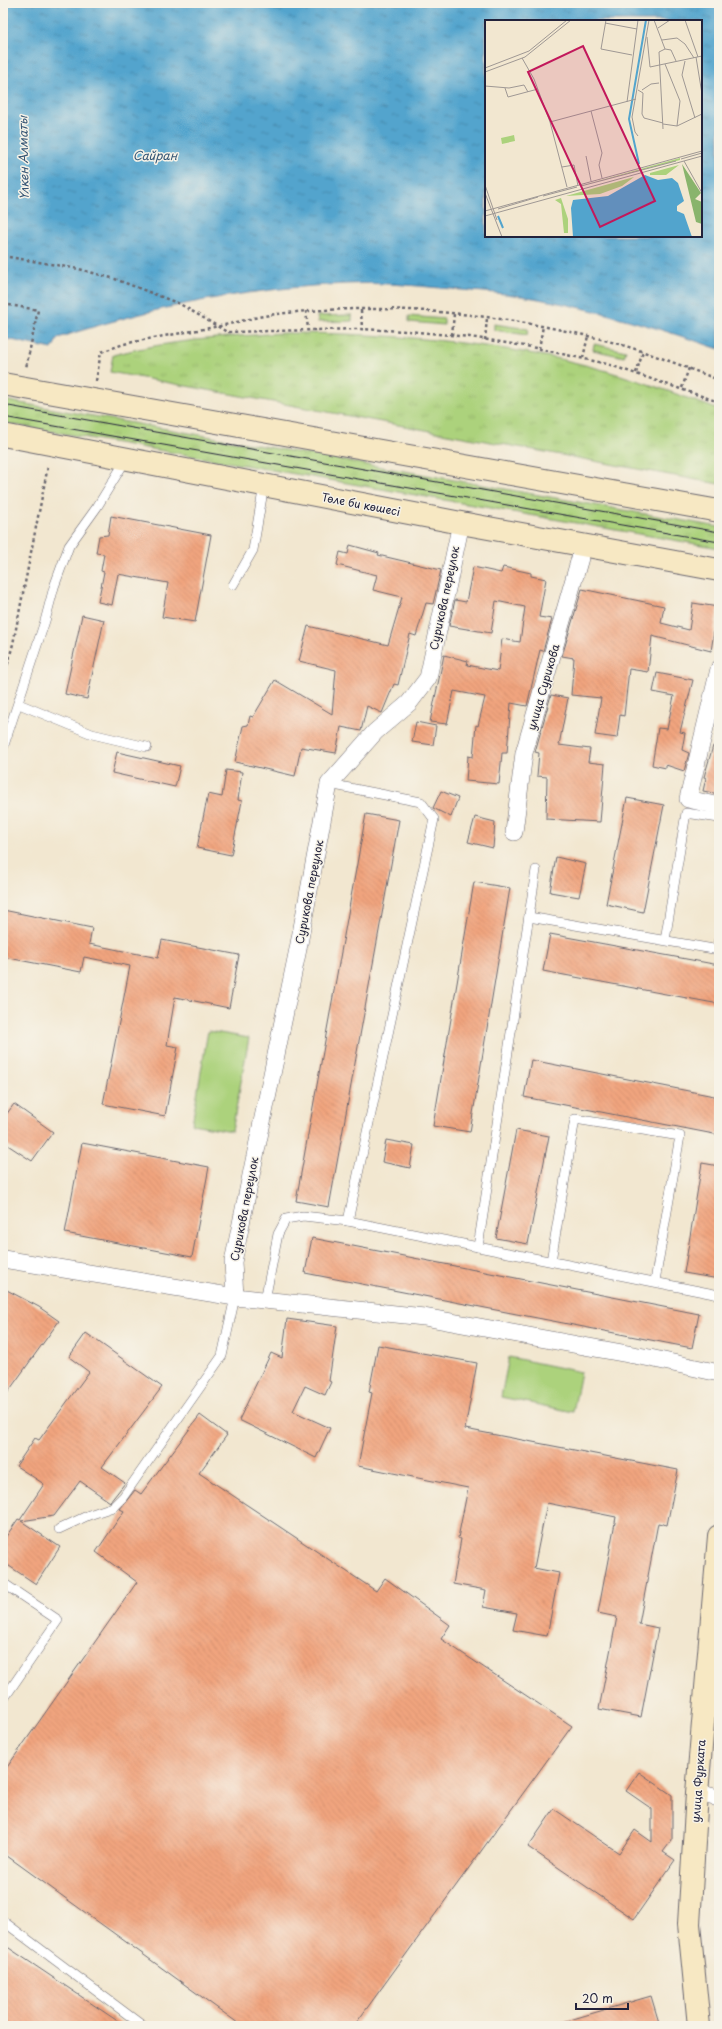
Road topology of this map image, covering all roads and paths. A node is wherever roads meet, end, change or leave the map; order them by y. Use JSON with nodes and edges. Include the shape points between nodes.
{"nodes":[{"id":1,"x":3,"y":256,"type":"edge"},
{"id":2,"x":3,"y":304,"type":"edge"},
{"id":3,"x":362,"y":310,"type":"junction"},
{"id":4,"x":306,"y":311,"type":"junction"},
{"id":5,"x":454,"y":314,"type":"junction"},
{"id":6,"x":487,"y":318,"type":"junction"},
{"id":7,"x":218,"y":326,"type":"junction"},
{"id":8,"x":544,"y":326,"type":"junction"},
{"id":9,"x":308,"y":329,"type":"junction"},
{"id":10,"x":362,"y":329,"type":"junction"},
{"id":11,"x":452,"y":335,"type":"junction"},
{"id":12,"x":588,"y":336,"type":"junction"},
{"id":13,"x":485,"y":340,"type":"junction"},
{"id":14,"x":540,"y":349,"type":"junction"},
{"id":15,"x":643,"y":352,"type":"junction"},
{"id":16,"x":583,"y":358,"type":"junction"},
{"id":17,"x":26,"y":368,"type":"dead end"},
{"id":18,"x":689,"y":368,"type":"junction"},
{"id":19,"x":636,"y":373,"type":"junction"},
{"id":20,"x":719,"y":380,"type":"edge"},
{"id":21,"x":96,"y":381,"type":"dead end"},
{"id":22,"x":3,"y":384,"type":"edge"},
{"id":23,"x":682,"y":388,"type":"junction"},
{"id":24,"x":719,"y":402,"type":"edge"},
{"id":25,"x":3,"y":436,"type":"edge"},
{"id":26,"x":127,"y":458,"type":"junction"},
{"id":27,"x":48,"y":466,"type":"dead end"},
{"id":28,"x":264,"y":485,"type":"junction"},
{"id":29,"x":719,"y":511,"type":"edge"},
{"id":30,"x":461,"y":523,"type":"junction"},
{"id":31,"x":584,"y":544,"type":"junction"},
{"id":32,"x":719,"y":570,"type":"edge"},
{"id":33,"x":233,"y":585,"type":"dead end"},
{"id":34,"x":719,"y":669,"type":"edge"},
{"id":35,"x":3,"y":682,"type":"edge"},
{"id":36,"x":19,"y":704,"type":"junction"},
{"id":37,"x":147,"y":747,"type":"dead end"},
{"id":38,"x":3,"y":748,"type":"edge"},
{"id":39,"x":329,"y":784,"type":"junction"},
{"id":40,"x":719,"y":806,"type":"edge"},
{"id":41,"x":719,"y":818,"type":"edge"},
{"id":42,"x":514,"y":832,"type":"dead end"},
{"id":43,"x":536,"y":870,"type":"dead end"},
{"id":44,"x":529,"y":916,"type":"junction"},
{"id":45,"x":719,"y":939,"type":"edge"},
{"id":46,"x":665,"y":940,"type":"junction"},
{"id":47,"x":718,"y":949,"type":"edge"},
{"id":48,"x":348,"y":1221,"type":"junction"},
{"id":49,"x":478,"y":1246,"type":"junction"},
{"id":50,"x":3,"y":1259,"type":"edge"},
{"id":51,"x":551,"y":1261,"type":"junction"},
{"id":52,"x":655,"y":1281,"type":"junction"},
{"id":53,"x":719,"y":1295,"type":"edge"},
{"id":54,"x":235,"y":1297,"type":"junction"},
{"id":55,"x":265,"y":1300,"type":"junction"},
{"id":56,"x":719,"y":1373,"type":"edge"},
{"id":57,"x":59,"y":1529,"type":"dead end"},
{"id":58,"x":719,"y":1536,"type":"edge"},
{"id":59,"x":3,"y":1583,"type":"edge"},
{"id":60,"x":3,"y":1700,"type":"edge"},
{"id":61,"x":697,"y":1793,"type":"junction"},
{"id":62,"x":719,"y":1798,"type":"edge"},
{"id":63,"x":3,"y":1921,"type":"edge"},
{"id":64,"x":143,"y":2026,"type":"edge"},
{"id":65,"x":699,"y":2026,"type":"edge"}],
"edges":[{"from":1,"to":7,"type":"path","via":[[80,269],[115,279],[180,304]]},
{"from":2,"to":17,"type":"path","via":[[38,310]]},
{"from":3,"to":4,"type":"path"},
{"from":3,"to":5,"type":"path"},
{"from":3,"to":10,"type":"path"},
{"from":4,"to":7,"type":"path","via":[[275,314]]},
{"from":4,"to":9,"type":"path"},
{"from":5,"to":6,"type":"path"},
{"from":5,"to":11,"type":"path"},
{"from":6,"to":8,"type":"path"},
{"from":6,"to":13,"type":"path"},
{"from":7,"to":9,"type":"path","via":[[226,332]]},
{"from":7,"to":21,"type":"path","via":[[173,333],[101,352]]},
{"from":8,"to":12,"type":"path"},
{"from":8,"to":14,"type":"path"},
{"from":9,"to":10,"type":"path"},
{"from":10,"to":11,"type":"path","via":[[408,330]]},
{"from":11,"to":13,"type":"path"},
{"from":12,"to":15,"type":"path"},
{"from":12,"to":16,"type":"path"},
{"from":13,"to":14,"type":"path"},
{"from":14,"to":16,"type":"path"},
{"from":15,"to":18,"type":"path"},
{"from":15,"to":19,"type":"path"},
{"from":16,"to":19,"type":"path"},
{"from":18,"to":20,"type":"path"},
{"from":18,"to":23,"type":"path"},
{"from":19,"to":23,"type":"path"},
{"from":22,"to":29,"type":"main road"},
{"from":23,"to":24,"type":"path"},
{"from":25,"to":26,"type":"main road","name":"Төле би көшесі"},
{"from":26,"to":28,"type":"main road","name":"Төле би көшесі"},
{"from":26,"to":36,"type":"lane","via":[[69,546]]},
{"from":27,"to":35,"type":"path","via":[[13,644]]},
{"from":28,"to":30,"type":"main road","name":"Төле би көшесі"},
{"from":28,"to":33,"type":"lane","via":[[253,550]]},
{"from":30,"to":31,"type":"main road","name":"Төле би көшесі"},
{"from":30,"to":39,"type":"street","name":"Сурикова переулок","via":[[428,678],[409,703],[375,732]]},
{"from":31,"to":32,"type":"main road","name":"Төле би көшесі"},
{"from":31,"to":42,"type":"street","name":"улица Сурикова","via":[[524,752]]},
{"from":34,"to":40,"type":"street","via":[[688,798]]},
{"from":36,"to":37,"type":"lane","via":[[92,734]]},
{"from":36,"to":38,"type":"lane"},
{"from":39,"to":48,"type":"lane","via":[[421,802],[434,819]]},
{"from":39,"to":54,"type":"street","name":"Сурикова переулок","via":[[298,949],[233,1262]]},
{"from":41,"to":46,"type":"lane","via":[[686,813]]},
{"from":43,"to":44,"type":"lane"},
{"from":44,"to":46,"type":"lane"},
{"from":44,"to":49,"type":"lane"},
{"from":45,"to":47,"type":"lane"},
{"from":46,"to":47,"type":"lane"},
{"from":48,"to":49,"type":"lane"},
{"from":48,"to":55,"type":"lane","via":[[303,1216],[286,1219],[278,1234]]},
{"from":49,"to":51,"type":"lane"},
{"from":50,"to":54,"type":"street"},
{"from":51,"to":52,"type":"lane"},
{"from":51,"to":52,"type":"lane","via":[[575,1119],[680,1136]]},
{"from":52,"to":53,"type":"lane"},
{"from":54,"to":55,"type":"street"},
{"from":54,"to":57,"type":"lane","via":[[222,1356],[123,1497],[113,1507]]},
{"from":55,"to":56,"type":"street","via":[[424,1317]]},
{"from":58,"to":61,"type":"main road","name":"улица Фурката"},
{"from":59,"to":60,"type":"lane","via":[[58,1620]]},
{"from":61,"to":62,"type":"street"},
{"from":61,"to":65,"type":"main road","name":"улица Фурката","via":[[689,1924]]},
{"from":63,"to":64,"type":"lane"}]}
